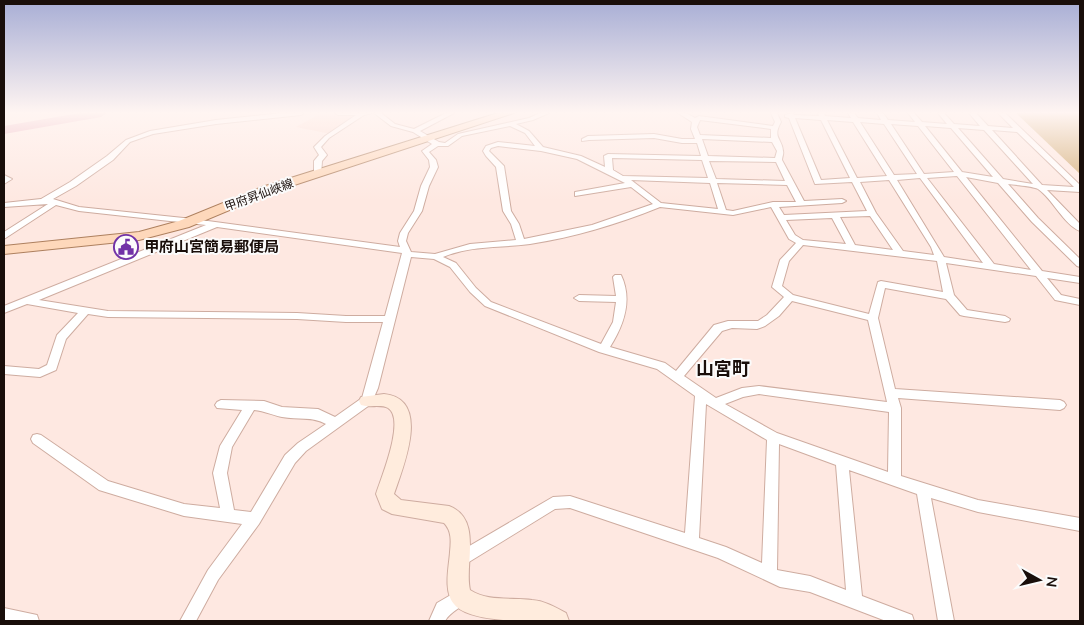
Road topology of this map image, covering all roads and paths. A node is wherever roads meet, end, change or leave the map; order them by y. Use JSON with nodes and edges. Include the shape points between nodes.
{"nodes":[{"id":1,"x":127,"y":142,"type":"edge"},
{"id":2,"x":322,"y":142,"type":"edge"},
{"id":3,"x":432,"y":142,"type":"joint"},
{"id":4,"x":536,"y":142,"type":"edge"},
{"id":5,"x":700,"y":142,"type":"edge"},
{"id":6,"x":776,"y":142,"type":"edge"},
{"id":7,"x":801,"y":142,"type":"edge"},
{"id":8,"x":835,"y":142,"type":"edge"},
{"id":9,"x":868,"y":142,"type":"edge"},
{"id":10,"x":899,"y":142,"type":"edge"},
{"id":11,"x":934,"y":142,"type":"edge"},
{"id":12,"x":966,"y":142,"type":"edge"},
{"id":13,"x":1000,"y":142,"type":"edge"},
{"id":14,"x":1031,"y":142,"type":"edge"},
{"id":15,"x":541,"y":148,"type":"junction"},
{"id":16,"x":706,"y":158,"type":"junction"},
{"id":17,"x":778,"y":160,"type":"junction"},
{"id":18,"x":609,"y":171,"type":"junction"},
{"id":19,"x":959,"y":174,"type":"junction"},
{"id":20,"x":317,"y":175,"type":"junction"},
{"id":21,"x":922,"y":176,"type":"junction"},
{"id":22,"x":4,"y":178,"type":"edge"},
{"id":23,"x":623,"y":178,"type":"junction"},
{"id":24,"x":890,"y":178,"type":"junction"},
{"id":25,"x":855,"y":180,"type":"junction"},
{"id":26,"x":999,"y":180,"type":"junction"},
{"id":27,"x":713,"y":181,"type":"junction"},
{"id":28,"x":4,"y":182,"type":"edge"},
{"id":29,"x":789,"y":183,"type":"junction"},
{"id":30,"x":632,"y":184,"type":"junction"},
{"id":31,"x":1040,"y":186,"type":"junction"},
{"id":32,"x":1080,"y":189,"type":"edge"},
{"id":33,"x":578,"y":194,"type":"dead end"},
{"id":34,"x":44,"y":201,"type":"junction"},
{"id":35,"x":842,"y":201,"type":"dead end"},
{"id":36,"x":54,"y":204,"type":"junction"},
{"id":37,"x":773,"y":204,"type":"junction"},
{"id":38,"x":801,"y":204,"type":"junction"},
{"id":39,"x":4,"y":205,"type":"edge"},
{"id":40,"x":658,"y":206,"type":"junction"},
{"id":41,"x":723,"y":212,"type":"junction"},
{"id":42,"x":872,"y":212,"type":"junction"},
{"id":43,"x":834,"y":214,"type":"junction"},
{"id":44,"x":1067,"y":216,"type":"junction"},
{"id":45,"x":780,"y":218,"type":"junction"},
{"id":46,"x":193,"y":221,"type":"junction"},
{"id":47,"x":1080,"y":221,"type":"edge"},
{"id":48,"x":215,"y":224,"type":"junction"},
{"id":49,"x":1080,"y":228,"type":"edge"},
{"id":50,"x":4,"y":236,"type":"edge"},
{"id":51,"x":522,"y":242,"type":"junction"},
{"id":52,"x":801,"y":242,"type":"junction"},
{"id":53,"x":852,"y":248,"type":"junction"},
{"id":54,"x":4,"y":250,"type":"edge"},
{"id":55,"x":406,"y":252,"type":"junction"},
{"id":56,"x":900,"y":254,"type":"junction"},
{"id":57,"x":436,"y":257,"type":"junction"},
{"id":58,"x":942,"y":260,"type":"junction"},
{"id":59,"x":1080,"y":264,"type":"edge"},
{"id":60,"x":991,"y":267,"type":"junction"},
{"id":61,"x":1041,"y":274,"type":"junction"},
{"id":62,"x":618,"y":277,"type":"dead end"},
{"id":63,"x":1080,"y":280,"type":"edge"},
{"id":64,"x":949,"y":296,"type":"junction"},
{"id":65,"x":790,"y":297,"type":"junction"},
{"id":66,"x":579,"y":298,"type":"dead end"},
{"id":67,"x":622,"y":299,"type":"junction"},
{"id":68,"x":27,"y":300,"type":"junction"},
{"id":69,"x":1080,"y":302,"type":"edge"},
{"id":70,"x":4,"y":310,"type":"edge"},
{"id":71,"x":86,"y":310,"type":"junction"},
{"id":72,"x":873,"y":318,"type":"junction"},
{"id":73,"x":389,"y":319,"type":"junction"},
{"id":74,"x":1005,"y":319,"type":"dead end"},
{"id":75,"x":603,"y":348,"type":"junction"},
{"id":76,"x":4,"y":370,"type":"edge"},
{"id":77,"x":677,"y":377,"type":"junction"},
{"id":78,"x":892,"y":393,"type":"junction"},
{"id":79,"x":701,"y":394,"type":"junction"},
{"id":80,"x":366,"y":401,"type":"junction"},
{"id":81,"x":715,"y":404,"type":"junction"},
{"id":82,"x":1060,"y":404,"type":"dead end"},
{"id":83,"x":220,"y":405,"type":"dead end"},
{"id":84,"x":252,"y":406,"type":"junction"},
{"id":85,"x":895,"y":408,"type":"junction"},
{"id":86,"x":336,"y":423,"type":"junction"},
{"id":87,"x":772,"y":437,"type":"junction"},
{"id":88,"x":37,"y":439,"type":"dead end"},
{"id":89,"x":842,"y":462,"type":"junction"},
{"id":90,"x":894,"y":480,"type":"junction"},
{"id":91,"x":923,"y":490,"type":"junction"},
{"id":92,"x":228,"y":516,"type":"junction"},
{"id":93,"x":254,"y":519,"type":"junction"},
{"id":94,"x":1080,"y":525,"type":"edge"},
{"id":95,"x":692,"y":543,"type":"junction"},
{"id":96,"x":459,"y":560,"type":"junction"},
{"id":97,"x":769,"y":574,"type":"junction"},
{"id":98,"x":461,"y":597,"type":"junction"},
{"id":99,"x":855,"y":601,"type":"junction"},
{"id":100,"x":4,"y":616,"type":"edge"},
{"id":101,"x":31,"y":621,"type":"edge"},
{"id":102,"x":188,"y":621,"type":"edge"},
{"id":103,"x":437,"y":621,"type":"edge"},
{"id":104,"x":558,"y":621,"type":"edge"},
{"id":105,"x":906,"y":621,"type":"edge"},
{"id":106,"x":946,"y":621,"type":"edge"}],
"edges":[{"from":1,"to":34,"type":"street","via":[[110,158]]},
{"from":2,"to":20,"type":"street","via":[[317,147],[323,155],[318,161]]},
{"from":3,"to":20,"type":"main road","name":"甲府昇仙峡線"},
{"from":3,"to":55,"type":"street","via":[[425,152],[434,167],[418,211],[404,232],[402,242]]},
{"from":4,"to":15,"type":"street"},
{"from":5,"to":16,"type":"street"},
{"from":6,"to":17,"type":"street","via":[[780,151]]},
{"from":7,"to":25,"type":"street","via":[[818,182]]},
{"from":8,"to":25,"type":"street"},
{"from":9,"to":24,"type":"street"},
{"from":10,"to":21,"type":"street"},
{"from":11,"to":19,"type":"street"},
{"from":12,"to":26,"type":"street"},
{"from":13,"to":31,"type":"street"},
{"from":14,"to":32,"type":"street"},
{"from":15,"to":18,"type":"street","via":[[579,158]]},
{"from":15,"to":51,"type":"street","via":[[498,144],[486,151],[500,166],[507,210]]},
{"from":16,"to":17,"type":"street"},
{"from":16,"to":18,"type":"street","via":[[608,156]]},
{"from":16,"to":27,"type":"street"},
{"from":17,"to":29,"type":"street"},
{"from":18,"to":23,"type":"street"},
{"from":19,"to":21,"type":"street"},
{"from":19,"to":26,"type":"street"},
{"from":19,"to":61,"type":"street"},
{"from":20,"to":46,"type":"main road","name":"甲府昇仙峡線","via":[[266,190]]},
{"from":21,"to":24,"type":"street"},
{"from":21,"to":60,"type":"street"},
{"from":22,"to":28,"type":"street","via":[[8,179]]},
{"from":23,"to":27,"type":"street"},
{"from":23,"to":30,"type":"street"},
{"from":24,"to":25,"type":"street"},
{"from":24,"to":58,"type":"street"},
{"from":25,"to":42,"type":"street"},
{"from":26,"to":31,"type":"street"},
{"from":26,"to":59,"type":"street"},
{"from":27,"to":29,"type":"street"},
{"from":27,"to":41,"type":"street"},
{"from":29,"to":38,"type":"street"},
{"from":30,"to":33,"type":"street"},
{"from":30,"to":40,"type":"street"},
{"from":31,"to":32,"type":"street"},
{"from":31,"to":44,"type":"street"},
{"from":34,"to":36,"type":"street"},
{"from":34,"to":39,"type":"street"},
{"from":35,"to":38,"type":"street"},
{"from":36,"to":46,"type":"street"},
{"from":36,"to":50,"type":"street"},
{"from":37,"to":38,"type":"street"},
{"from":37,"to":41,"type":"street","via":[[733,213]]},
{"from":37,"to":45,"type":"street"},
{"from":40,"to":41,"type":"street"},
{"from":40,"to":51,"type":"street","via":[[585,231]]},
{"from":42,"to":43,"type":"street"},
{"from":42,"to":56,"type":"street"},
{"from":43,"to":45,"type":"street"},
{"from":43,"to":53,"type":"street"},
{"from":44,"to":47,"type":"street"},
{"from":44,"to":49,"type":"street"},
{"from":45,"to":52,"type":"street","via":[[792,237]]},
{"from":46,"to":48,"type":"street"},
{"from":46,"to":54,"type":"main road","name":"甲府昇仙峡線","via":[[139,236]]},
{"from":48,"to":55,"type":"street"},
{"from":48,"to":68,"type":"street"},
{"from":51,"to":57,"type":"street","via":[[463,249]]},
{"from":52,"to":53,"type":"street"},
{"from":52,"to":65,"type":"street","via":[[785,260],[777,287]]},
{"from":53,"to":56,"type":"street"},
{"from":55,"to":57,"type":"street"},
{"from":55,"to":73,"type":"street"},
{"from":56,"to":58,"type":"street"},
{"from":57,"to":75,"type":"street","via":[[453,265],[488,304]]},
{"from":58,"to":60,"type":"street"},
{"from":58,"to":64,"type":"street"},
{"from":60,"to":61,"type":"street"},
{"from":61,"to":63,"type":"street"},
{"from":61,"to":69,"type":"street","via":[[1058,298]]},
{"from":62,"to":67,"type":"street"},
{"from":64,"to":72,"type":"street","via":[[881,284]]},
{"from":64,"to":74,"type":"street","via":[[964,313]]},
{"from":65,"to":72,"type":"street"},
{"from":65,"to":77,"type":"street","via":[[759,325],[726,324],[718,328]]},
{"from":66,"to":67,"type":"street"},
{"from":67,"to":75,"type":"street","via":[[619,324]]},
{"from":68,"to":70,"type":"street"},
{"from":68,"to":71,"type":"street"},
{"from":71,"to":73,"type":"street","via":[[153,316]]},
{"from":71,"to":76,"type":"street","via":[[61,338],[52,368],[40,373]]},
{"from":72,"to":78,"type":"street"},
{"from":73,"to":80,"type":"street"},
{"from":75,"to":77,"type":"street","via":[[661,366]]},
{"from":77,"to":79,"type":"street"},
{"from":78,"to":82,"type":"street"},
{"from":78,"to":85,"type":"street"},
{"from":79,"to":81,"type":"street"},
{"from":79,"to":95,"type":"street"},
{"from":80,"to":86,"type":"street"},
{"from":80,"to":96,"type":"street","via":[[390,401],[403,416],[399,448],[385,494],[389,503],[454,518],[459,525]]},
{"from":81,"to":85,"type":"street","via":[[734,394],[759,390]]},
{"from":81,"to":87,"type":"street"},
{"from":83,"to":84,"type":"street"},
{"from":84,"to":86,"type":"street","via":[[318,414]]},
{"from":84,"to":92,"type":"street","via":[[226,446],[220,473]]},
{"from":85,"to":90,"type":"street"},
{"from":86,"to":93,"type":"street","via":[[290,459]]},
{"from":87,"to":89,"type":"street"},
{"from":87,"to":97,"type":"street"},
{"from":88,"to":92,"type":"street","via":[[104,486],[184,510]]},
{"from":89,"to":90,"type":"street"},
{"from":89,"to":99,"type":"street"},
{"from":90,"to":91,"type":"street"},
{"from":91,"to":94,"type":"street","via":[[978,506]]},
{"from":91,"to":106,"type":"street"},
{"from":92,"to":93,"type":"street"},
{"from":93,"to":102,"type":"street","via":[[213,576]]},
{"from":95,"to":96,"type":"street","via":[[578,504],[561,502],[552,503]]},
{"from":95,"to":97,"type":"street"},
{"from":96,"to":98,"type":"street"},
{"from":97,"to":99,"type":"street","via":[[810,584]]},
{"from":98,"to":103,"type":"street","via":[[443,609]]},
{"from":98,"to":104,"type":"street","via":[[471,604],[542,612]]},
{"from":99,"to":105,"type":"street"},
{"from":100,"to":101,"type":"street"}]}
